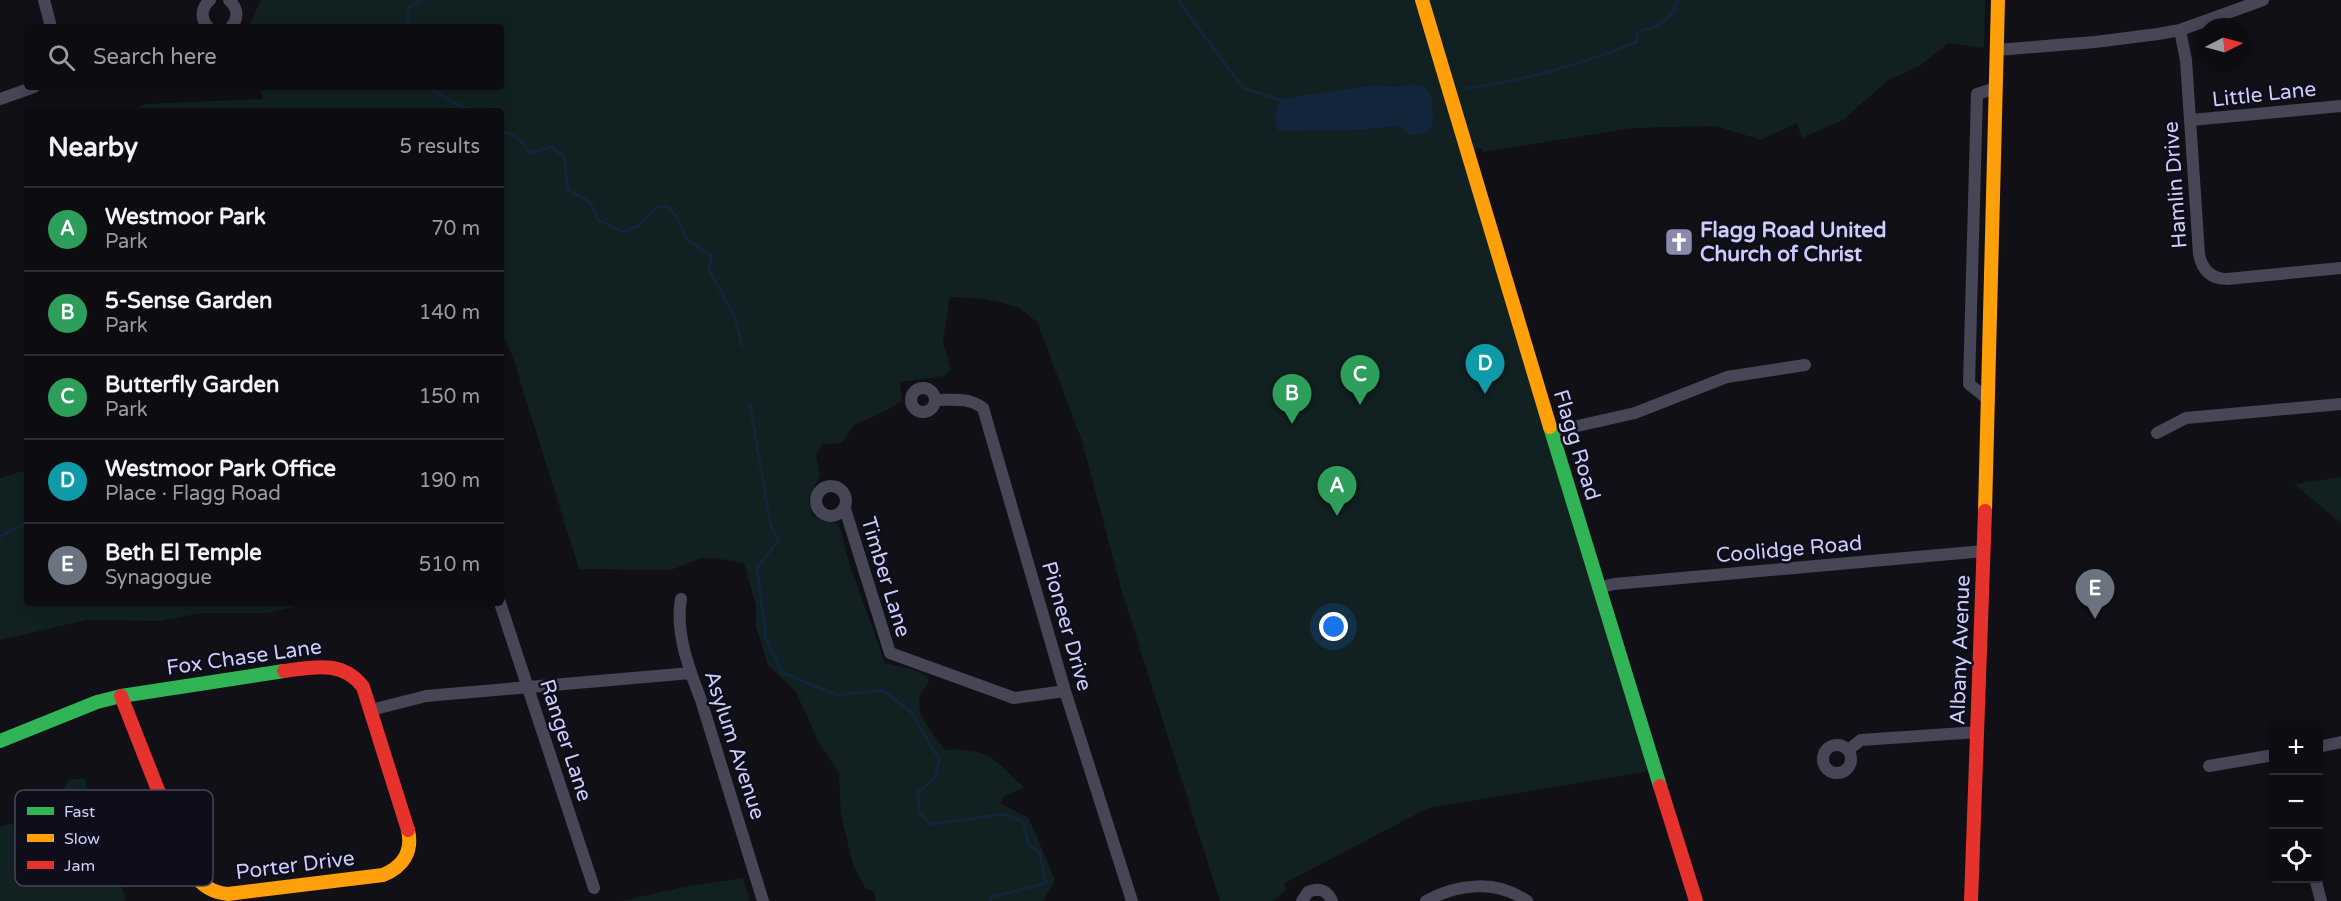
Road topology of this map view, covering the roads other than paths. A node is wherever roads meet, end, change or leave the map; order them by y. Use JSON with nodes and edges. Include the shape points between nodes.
{"nodes":[{"id":1,"x":44,"y":0,"type":"edge"},
{"id":2,"x":210,"y":0,"type":"edge"},
{"id":3,"x":229,"y":0,"type":"edge"},
{"id":4,"x":1422,"y":0,"type":"edge"},
{"id":5,"x":1998,"y":0,"type":"edge"},
{"id":6,"x":2263,"y":0,"type":"edge"},
{"id":7,"x":50,"y":24,"type":"edge"},
{"id":8,"x":206,"y":24,"type":"edge"},
{"id":9,"x":233,"y":24,"type":"edge"},
{"id":10,"x":2180,"y":30,"type":"junction"},
{"id":11,"x":1997,"y":50,"type":"junction"},
{"id":12,"x":1996,"y":88,"type":"junction"},
{"id":13,"x":26,"y":90,"type":"edge"},
{"id":14,"x":0,"y":99,"type":"edge"},
{"id":15,"x":2341,"y":106,"type":"edge"},
{"id":16,"x":2191,"y":120,"type":"junction"},
{"id":17,"x":2341,"y":268,"type":"edge"},
{"id":18,"x":1804,"y":365,"type":"dead end"},
{"id":19,"x":1989,"y":399,"type":"junction"},
{"id":20,"x":935,"y":400,"type":"dead end"},
{"id":21,"x":2341,"y":404,"type":"edge"},
{"id":22,"x":1551,"y":432,"type":"junction"},
{"id":23,"x":2157,"y":433,"type":"dead end"},
{"id":24,"x":845,"y":509,"type":"dead end"},
{"id":25,"x":1984,"y":551,"type":"junction"},
{"id":26,"x":1598,"y":588,"type":"junction"},
{"id":27,"x":681,"y":599,"type":"dead end"},
{"id":28,"x":502,"y":606,"type":"edge"},
{"id":29,"x":691,"y":673,"type":"junction"},
{"id":30,"x":528,"y":688,"type":"junction"},
{"id":31,"x":1065,"y":691,"type":"junction"},
{"id":32,"x":121,"y":696,"type":"junction"},
{"id":33,"x":371,"y":710,"type":"junction"},
{"id":34,"x":1978,"y":732,"type":"junction"},
{"id":35,"x":0,"y":741,"type":"edge"},
{"id":36,"x":2341,"y":742,"type":"edge"},
{"id":37,"x":2323,"y":746,"type":"edge"},
{"id":38,"x":1848,"y":750,"type":"dead end"},
{"id":39,"x":2269,"y":756,"type":"edge"},
{"id":40,"x":2208,"y":766,"type":"dead end"},
{"id":41,"x":158,"y":790,"type":"edge"},
{"id":42,"x":2316,"y":883,"type":"edge"},
{"id":43,"x":201,"y":886,"type":"edge"},
{"id":44,"x":594,"y":888,"type":"dead end"},
{"id":45,"x":763,"y":901,"type":"edge"},
{"id":46,"x":1132,"y":901,"type":"edge"},
{"id":47,"x":1302,"y":901,"type":"edge"},
{"id":48,"x":1332,"y":901,"type":"edge"},
{"id":49,"x":1426,"y":901,"type":"edge"},
{"id":50,"x":1527,"y":901,"type":"edge"},
{"id":51,"x":1696,"y":901,"type":"edge"},
{"id":52,"x":1971,"y":901,"type":"edge"},
{"id":53,"x":2321,"y":901,"type":"edge"}],
"edges":[{"from":1,"to":7,"type":"street"},
{"from":2,"to":8,"type":"street","via":[[202,15]]},
{"from":3,"to":9,"type":"street","via":[[237,11]]},
{"from":4,"to":22,"type":"main road","name":"Flagg Road"},
{"from":5,"to":11,"type":"main road","name":"Albany Avenue"},
{"from":6,"to":10,"type":"street"},
{"from":10,"to":11,"type":"street"},
{"from":10,"to":16,"type":"street","name":"Hamlin Drive"},
{"from":11,"to":12,"type":"main road","name":"Albany Avenue"},
{"from":12,"to":19,"type":"main road","name":"Albany Avenue"},
{"from":12,"to":19,"type":"street","via":[[1977,94],[1969,384]]},
{"from":13,"to":14,"type":"street"},
{"from":15,"to":16,"type":"street","name":"Little Lane"},
{"from":16,"to":17,"type":"street","name":"Hamlin Drive","via":[[2199,254],[2209,274],[2227,279]]},
{"from":18,"to":22,"type":"street","via":[[1727,377],[1643,411]]},
{"from":19,"to":25,"type":"main road","name":"Albany Avenue"},
{"from":20,"to":31,"type":"street","name":"Pioneer Drive","via":[[963,399],[983,408]]},
{"from":21,"to":23,"type":"street","via":[[2186,418]]},
{"from":22,"to":26,"type":"main road","name":"Flagg Road"},
{"from":24,"to":31,"type":"street","name":"Timber Lane","via":[[890,653],[1014,698]]},
{"from":25,"to":26,"type":"street","name":"Coolidge Road"},
{"from":25,"to":34,"type":"main road","name":"Albany Avenue"},
{"from":26,"to":51,"type":"main road","name":"Flagg Road"},
{"from":27,"to":29,"type":"street","name":"Asylum Avenue","via":[[680,626]]},
{"from":28,"to":30,"type":"street","name":"Ranger Lane"},
{"from":29,"to":30,"type":"street"},
{"from":29,"to":45,"type":"street","name":"Asylum Avenue"},
{"from":30,"to":33,"type":"street","via":[[426,696]]},
{"from":30,"to":44,"type":"street","name":"Ranger Lane"},
{"from":31,"to":46,"type":"street","name":"Pioneer Drive"},
{"from":32,"to":33,"type":"main road","name":"Fox Chase Lane","via":[[335,666],[360,682]]},
{"from":32,"to":35,"type":"main road","name":"Fox Chase Lane"},
{"from":32,"to":41,"type":"main road","name":"Porter Drive"},
{"from":33,"to":43,"type":"main road","name":"Porter Drive","via":[[410,834],[410,849],[402,864],[383,875],[225,894]]},
{"from":34,"to":38,"type":"street","via":[[1861,740]]},
{"from":34,"to":52,"type":"main road","name":"Albany Avenue"},
{"from":36,"to":37,"type":"street"},
{"from":39,"to":40,"type":"street"},
{"from":42,"to":53,"type":"street"},
{"from":47,"to":48,"type":"street","via":[[1308,892],[1318,889],[1327,892]]},
{"from":49,"to":50,"type":"street","via":[[1450,889],[1481,886],[1511,892]]}]}
